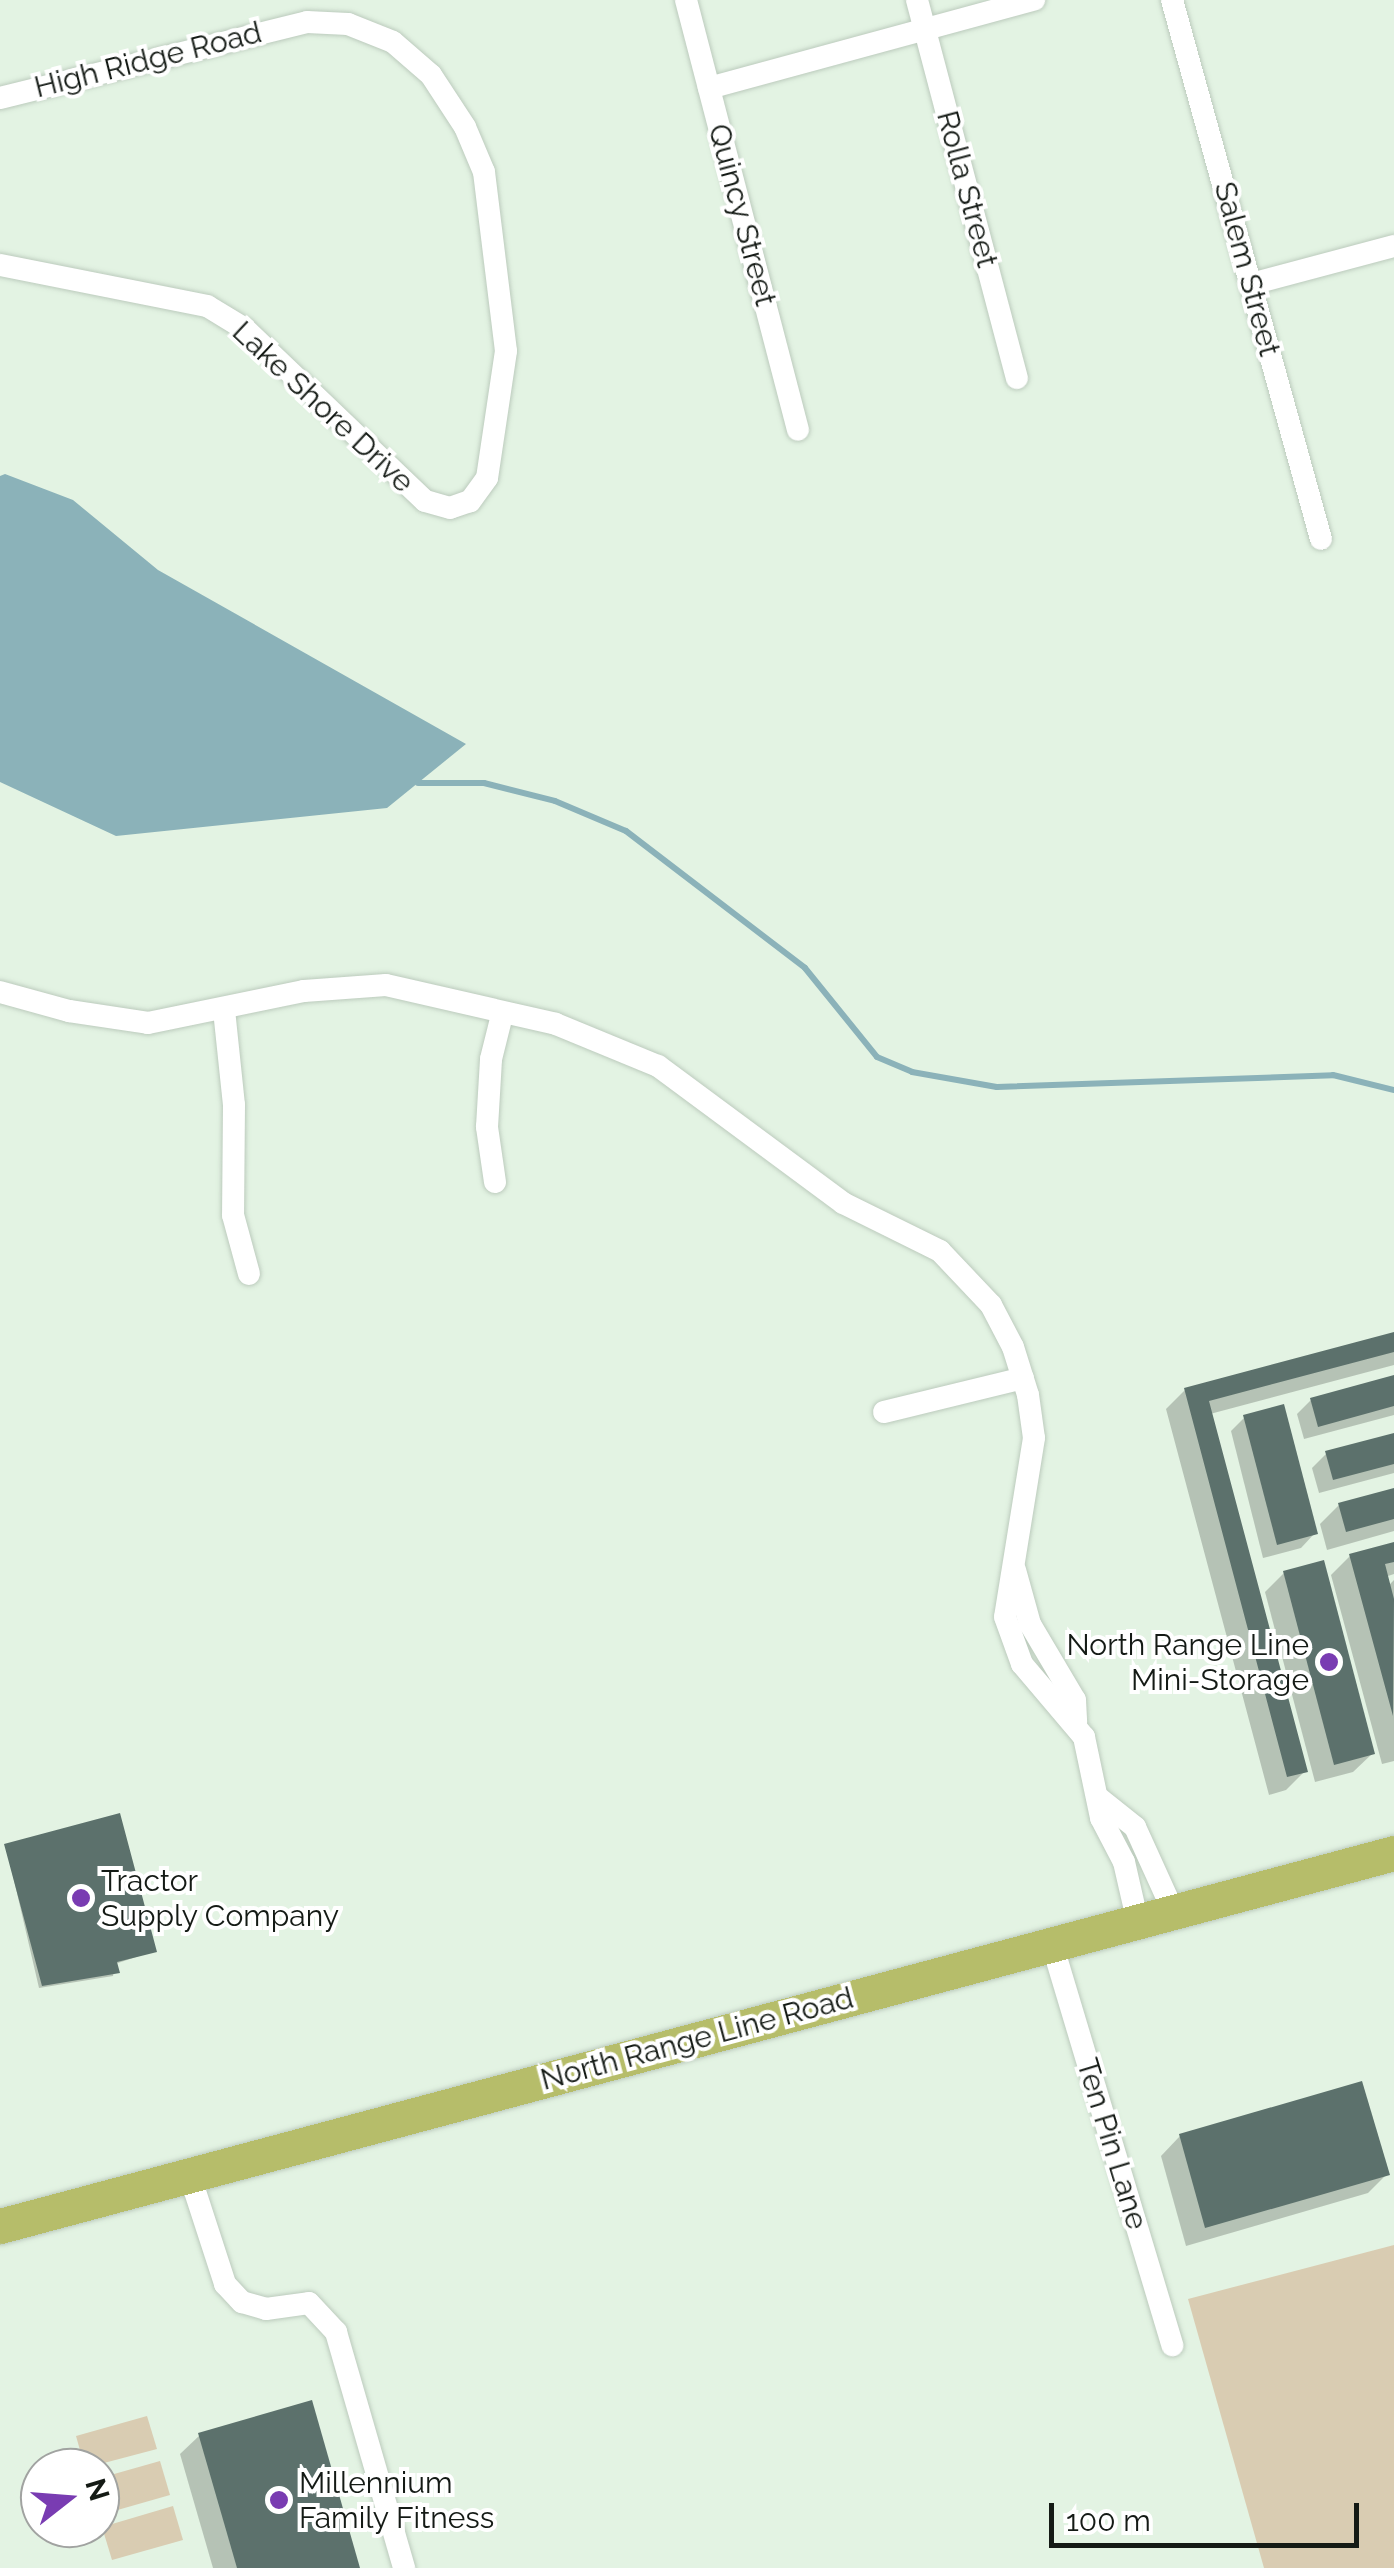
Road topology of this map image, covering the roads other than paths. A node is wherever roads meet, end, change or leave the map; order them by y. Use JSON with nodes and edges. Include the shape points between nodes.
{"nodes":[{"id":1,"x":686,"y":0,"type":"edge"},
{"id":2,"x":917,"y":0,"type":"edge"},
{"id":3,"x":1034,"y":0,"type":"edge"},
{"id":4,"x":1172,"y":0,"type":"edge"},
{"id":5,"x":925,"y":30,"type":"junction"},
{"id":6,"x":708,"y":88,"type":"junction"},
{"id":7,"x":0,"y":98,"type":"edge"},
{"id":8,"x":1394,"y":246,"type":"edge"},
{"id":9,"x":0,"y":264,"type":"edge"},
{"id":10,"x":1251,"y":284,"type":"junction"},
{"id":11,"x":1017,"y":378,"type":"dead end"},
{"id":12,"x":798,"y":430,"type":"dead end"},
{"id":13,"x":470,"y":501,"type":"joint"},
{"id":14,"x":1321,"y":539,"type":"dead end"},
{"id":15,"x":0,"y":992,"type":"edge"},
{"id":16,"x":224,"y":1010,"type":"junction"},
{"id":17,"x":502,"y":1014,"type":"junction"},
{"id":18,"x":495,"y":1182,"type":"dead end"},
{"id":19,"x":249,"y":1274,"type":"dead end"},
{"id":20,"x":1023,"y":1378,"type":"junction"},
{"id":21,"x":884,"y":1412,"type":"dead end"},
{"id":22,"x":1100,"y":1799,"type":"junction"},
{"id":23,"x":1394,"y":1853,"type":"edge"},
{"id":24,"x":1174,"y":1913,"type":"junction"},
{"id":25,"x":1138,"y":1923,"type":"junction"},
{"id":26,"x":1052,"y":1944,"type":"junction"},
{"id":27,"x":190,"y":2176,"type":"junction"},
{"id":28,"x":0,"y":2226,"type":"edge"},
{"id":29,"x":1172,"y":2344,"type":"dead end"},
{"id":30,"x":404,"y":2568,"type":"edge"}],
"edges":[{"from":1,"to":6,"type":"street","name":"Quincy Street"},
{"from":2,"to":5,"type":"street","name":"Rolla Street"},
{"from":3,"to":5,"type":"street"},
{"from":4,"to":10,"type":"street","name":"Salem Street"},
{"from":5,"to":6,"type":"street"},
{"from":5,"to":11,"type":"street","name":"Rolla Street"},
{"from":6,"to":12,"type":"street","name":"Quincy Street"},
{"from":7,"to":13,"type":"street","name":"High Ridge Road","via":[[307,22],[348,24],[393,42],[431,75],[465,126],[484,172],[506,351],[487,478]]},
{"from":8,"to":10,"type":"street"},
{"from":9,"to":13,"type":"street","name":"Lake Shore Drive","via":[[207,306],[270,352],[402,485],[450,508]]},
{"from":10,"to":14,"type":"street","name":"Salem Street"},
{"from":15,"to":16,"type":"street","via":[[148,1022]]},
{"from":16,"to":17,"type":"street","via":[[304,991],[386,985]]},
{"from":16,"to":19,"type":"street","via":[[234,1105],[234,1215]]},
{"from":17,"to":18,"type":"street","via":[[491,1059],[487,1128]]},
{"from":17,"to":20,"type":"street","via":[[556,1024],[658,1066],[842,1203],[940,1250],[991,1305]]},
{"from":20,"to":21,"type":"street"},
{"from":20,"to":22,"type":"street","via":[[1034,1438],[1005,1617],[1022,1664],[1076,1722]]},
{"from":22,"to":24,"type":"street","via":[[1135,1827]]},
{"from":22,"to":25,"type":"street"},
{"from":23,"to":24,"type":"main road","name":"North Range Line Road"},
{"from":24,"to":25,"type":"main road","name":"North Range Line Road"},
{"from":25,"to":26,"type":"main road","name":"North Range Line Road"},
{"from":26,"to":27,"type":"main road","name":"North Range Line Road"},
{"from":26,"to":29,"type":"street","name":"Ten Pin Lane"},
{"from":27,"to":28,"type":"main road","name":"North Range Line Road"},
{"from":27,"to":30,"type":"street","via":[[225,2284],[242,2302],[266,2309],[309,2303],[336,2332]]}]}
